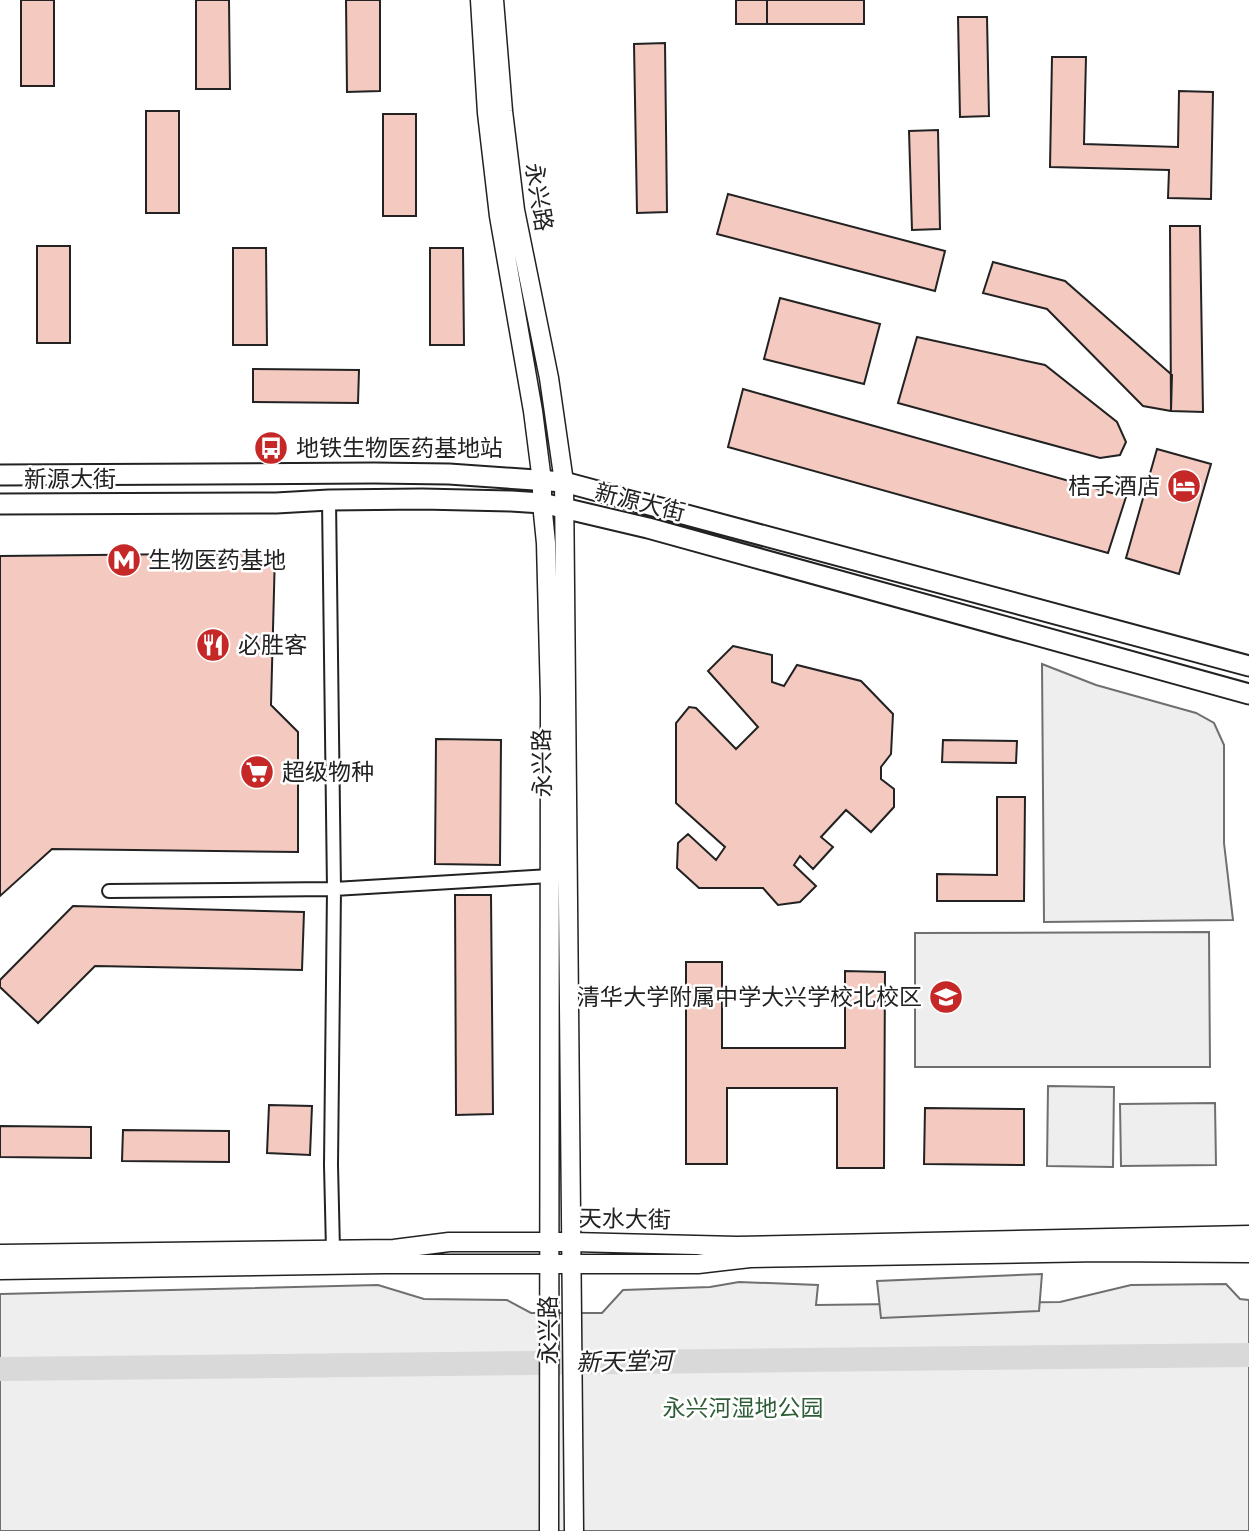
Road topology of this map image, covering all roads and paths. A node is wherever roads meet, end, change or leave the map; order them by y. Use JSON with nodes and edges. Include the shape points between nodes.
{"nodes":[{"id":1,"x":480,"y":0,"type":"edge"},
{"id":2,"x":494,"y":0,"type":"edge"},
{"id":3,"x":0,"y":475,"type":"edge"},
{"id":4,"x":542,"y":481,"type":"junction"},
{"id":5,"x":564,"y":482,"type":"junction"},
{"id":6,"x":329,"y":500,"type":"junction"},
{"id":7,"x":542,"y":503,"type":"junction"},
{"id":8,"x":0,"y":504,"type":"edge"},
{"id":9,"x":564,"y":508,"type":"junction"},
{"id":10,"x":1249,"y":666,"type":"edge"},
{"id":11,"x":1249,"y":694,"type":"edge"},
{"id":12,"x":550,"y":876,"type":"junction"},
{"id":13,"x":334,"y":889,"type":"junction"},
{"id":14,"x":110,"y":891,"type":"dead end"},
{"id":15,"x":1249,"y":1235,"type":"edge"},
{"id":16,"x":549,"y":1242,"type":"junction"},
{"id":17,"x":572,"y":1242,"type":"junction"},
{"id":18,"x":333,"y":1250,"type":"junction"},
{"id":19,"x":1249,"y":1253,"type":"edge"},
{"id":20,"x":0,"y":1254,"type":"edge"},
{"id":21,"x":549,"y":1263,"type":"junction"},
{"id":22,"x":572,"y":1263,"type":"junction"},
{"id":23,"x":0,"y":1270,"type":"edge"},
{"id":24,"x":549,"y":1531,"type":"edge"},
{"id":25,"x":574,"y":1531,"type":"edge"}],
"edges":[{"from":1,"to":4,"type":"main road","name":"永兴路","via":[[499,216]]},
{"from":2,"to":5,"type":"main road","name":"永兴路","via":[[515,210],[549,378]]},
{"from":3,"to":4,"type":"main road","name":"新源大街","via":[[374,473]]},
{"from":4,"to":5,"type":"main road","name":"新源大街"},
{"from":4,"to":7,"type":"main road","name":"永兴路"},
{"from":5,"to":9,"type":"main road","name":"永兴路"},
{"from":5,"to":10,"type":"main road","name":"新源大街"},
{"from":6,"to":7,"type":"main road","name":"新源大街"},
{"from":6,"to":8,"type":"main road","name":"新源大街"},
{"from":6,"to":13,"type":"street"},
{"from":7,"to":9,"type":"main road","name":"新源大街"},
{"from":7,"to":12,"type":"main road","name":"永兴路","via":[[550,698]]},
{"from":9,"to":11,"type":"main road","name":"新源大街"},
{"from":9,"to":17,"type":"main road","name":"永兴路"},
{"from":12,"to":13,"type":"street"},
{"from":12,"to":16,"type":"main road","name":"永兴路"},
{"from":13,"to":14,"type":"street"},
{"from":13,"to":18,"type":"street"},
{"from":15,"to":17,"type":"main road","name":"天水大街","via":[[737,1246]]},
{"from":16,"to":17,"type":"main road","name":"天水大街"},
{"from":16,"to":18,"type":"main road","name":"天水大街","via":[[449,1242]]},
{"from":16,"to":21,"type":"main road","name":"永兴路"},
{"from":17,"to":22,"type":"main road","name":"永兴路"},
{"from":18,"to":20,"type":"main road","name":"天水大街"},
{"from":19,"to":22,"type":"main road","name":"天水大街"},
{"from":21,"to":22,"type":"main road","name":"天水大街"},
{"from":21,"to":23,"type":"main road","name":"天水大街"},
{"from":21,"to":24,"type":"main road","name":"永兴路"},
{"from":22,"to":25,"type":"main road","name":"永兴路"}]}
